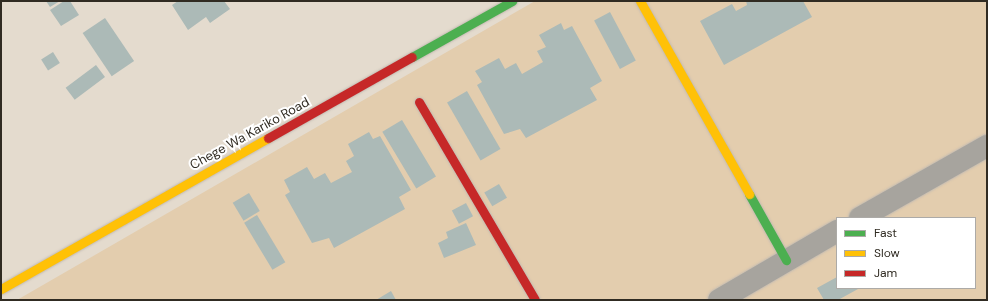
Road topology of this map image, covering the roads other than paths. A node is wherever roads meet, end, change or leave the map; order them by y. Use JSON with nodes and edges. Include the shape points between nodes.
{"nodes":[{"id":1,"x":512,"y":1,"type":"edge"},
{"id":2,"x":640,"y":1,"type":"edge"},
{"id":3,"x":419,"y":102,"type":"dead end"},
{"id":4,"x":987,"y":146,"type":"edge"},
{"id":5,"x":862,"y":217,"type":"edge"},
{"id":6,"x":836,"y":232,"type":"edge"},
{"id":7,"x":786,"y":260,"type":"junction"},
{"id":8,"x":1,"y":289,"type":"edge"},
{"id":9,"x":535,"y":300,"type":"edge"},
{"id":10,"x":719,"y":300,"type":"edge"}],
"edges":[{"from":1,"to":8,"type":"street","name":"Chege Wa Kariko Road"},
{"from":2,"to":7,"type":"street"},
{"from":3,"to":9,"type":"street"},
{"from":4,"to":5,"type":"street"},
{"from":6,"to":7,"type":"street"},
{"from":7,"to":10,"type":"street"}]}
